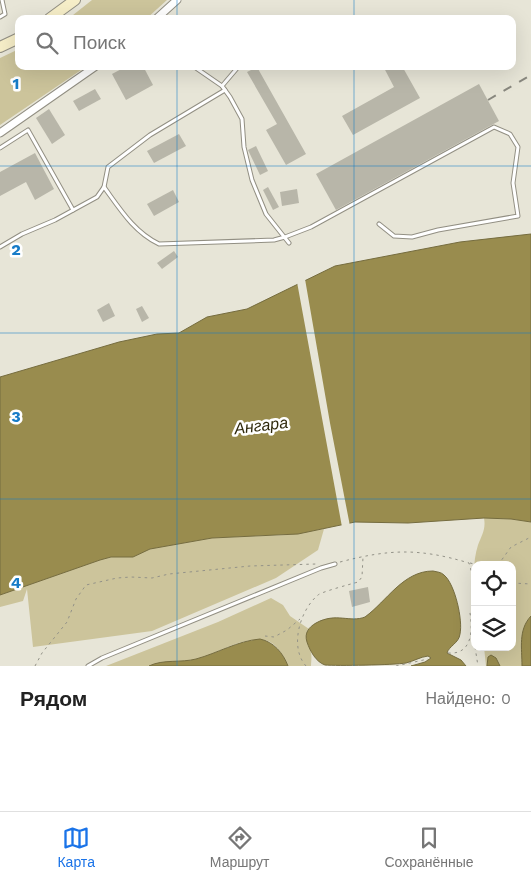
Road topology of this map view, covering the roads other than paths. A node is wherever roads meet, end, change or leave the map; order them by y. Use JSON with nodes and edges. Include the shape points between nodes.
{"nodes":[{"id":1,"x":2,"y":0,"type":"edge"},
{"id":2,"x":75,"y":0,"type":"edge"},
{"id":3,"x":177,"y":0,"type":"edge"},
{"id":4,"x":54,"y":15,"type":"edge"},
{"id":5,"x":164,"y":15,"type":"edge"},
{"id":6,"x":0,"y":17,"type":"edge"},
{"id":7,"x":15,"y":40,"type":"edge"},
{"id":8,"x":0,"y":47,"type":"edge"},
{"id":9,"x":90,"y":70,"type":"edge"},
{"id":10,"x":199,"y":70,"type":"edge"},
{"id":11,"x":236,"y":70,"type":"edge"},
{"id":12,"x":222,"y":86,"type":"junction"},
{"id":13,"x":225,"y":90,"type":"junction"},
{"id":14,"x":0,"y":133,"type":"edge"},
{"id":15,"x":0,"y":148,"type":"edge"},
{"id":16,"x":104,"y":187,"type":"junction"},
{"id":17,"x":73,"y":210,"type":"junction"},
{"id":18,"x":379,"y":224,"type":"dead end"},
{"id":19,"x":285,"y":237,"type":"junction"},
{"id":20,"x":290,"y":243,"type":"dead end"},
{"id":21,"x":0,"y":247,"type":"edge"},
{"id":22,"x":335,"y":564,"type":"road end"},
{"id":23,"x":88,"y":666,"type":"edge"}],
"edges":[{"from":1,"to":6,"type":"lane","via":[[5,14]]},
{"from":2,"to":4,"type":"main road"},
{"from":3,"to":5,"type":"street"},
{"from":7,"to":8,"type":"main road"},
{"from":9,"to":14,"type":"street"},
{"from":10,"to":12,"type":"lane"},
{"from":11,"to":12,"type":"lane"},
{"from":12,"to":13,"type":"lane"},
{"from":13,"to":16,"type":"lane","via":[[150,135],[108,167]]},
{"from":13,"to":19,"type":"lane","via":[[242,119],[244,147],[252,180],[266,214]]},
{"from":15,"to":17,"type":"lane","via":[[28,130]]},
{"from":16,"to":17,"type":"lane","via":[[97,197]]},
{"from":16,"to":19,"type":"lane","via":[[132,225],[159,244]]},
{"from":17,"to":21,"type":"lane"},
{"from":18,"to":19,"type":"lane","via":[[394,236],[412,237],[518,216],[513,183],[518,147],[510,134],[494,128],[337,214]]},
{"from":19,"to":20,"type":"lane"},
{"from":22,"to":23,"type":"lane"}]}
